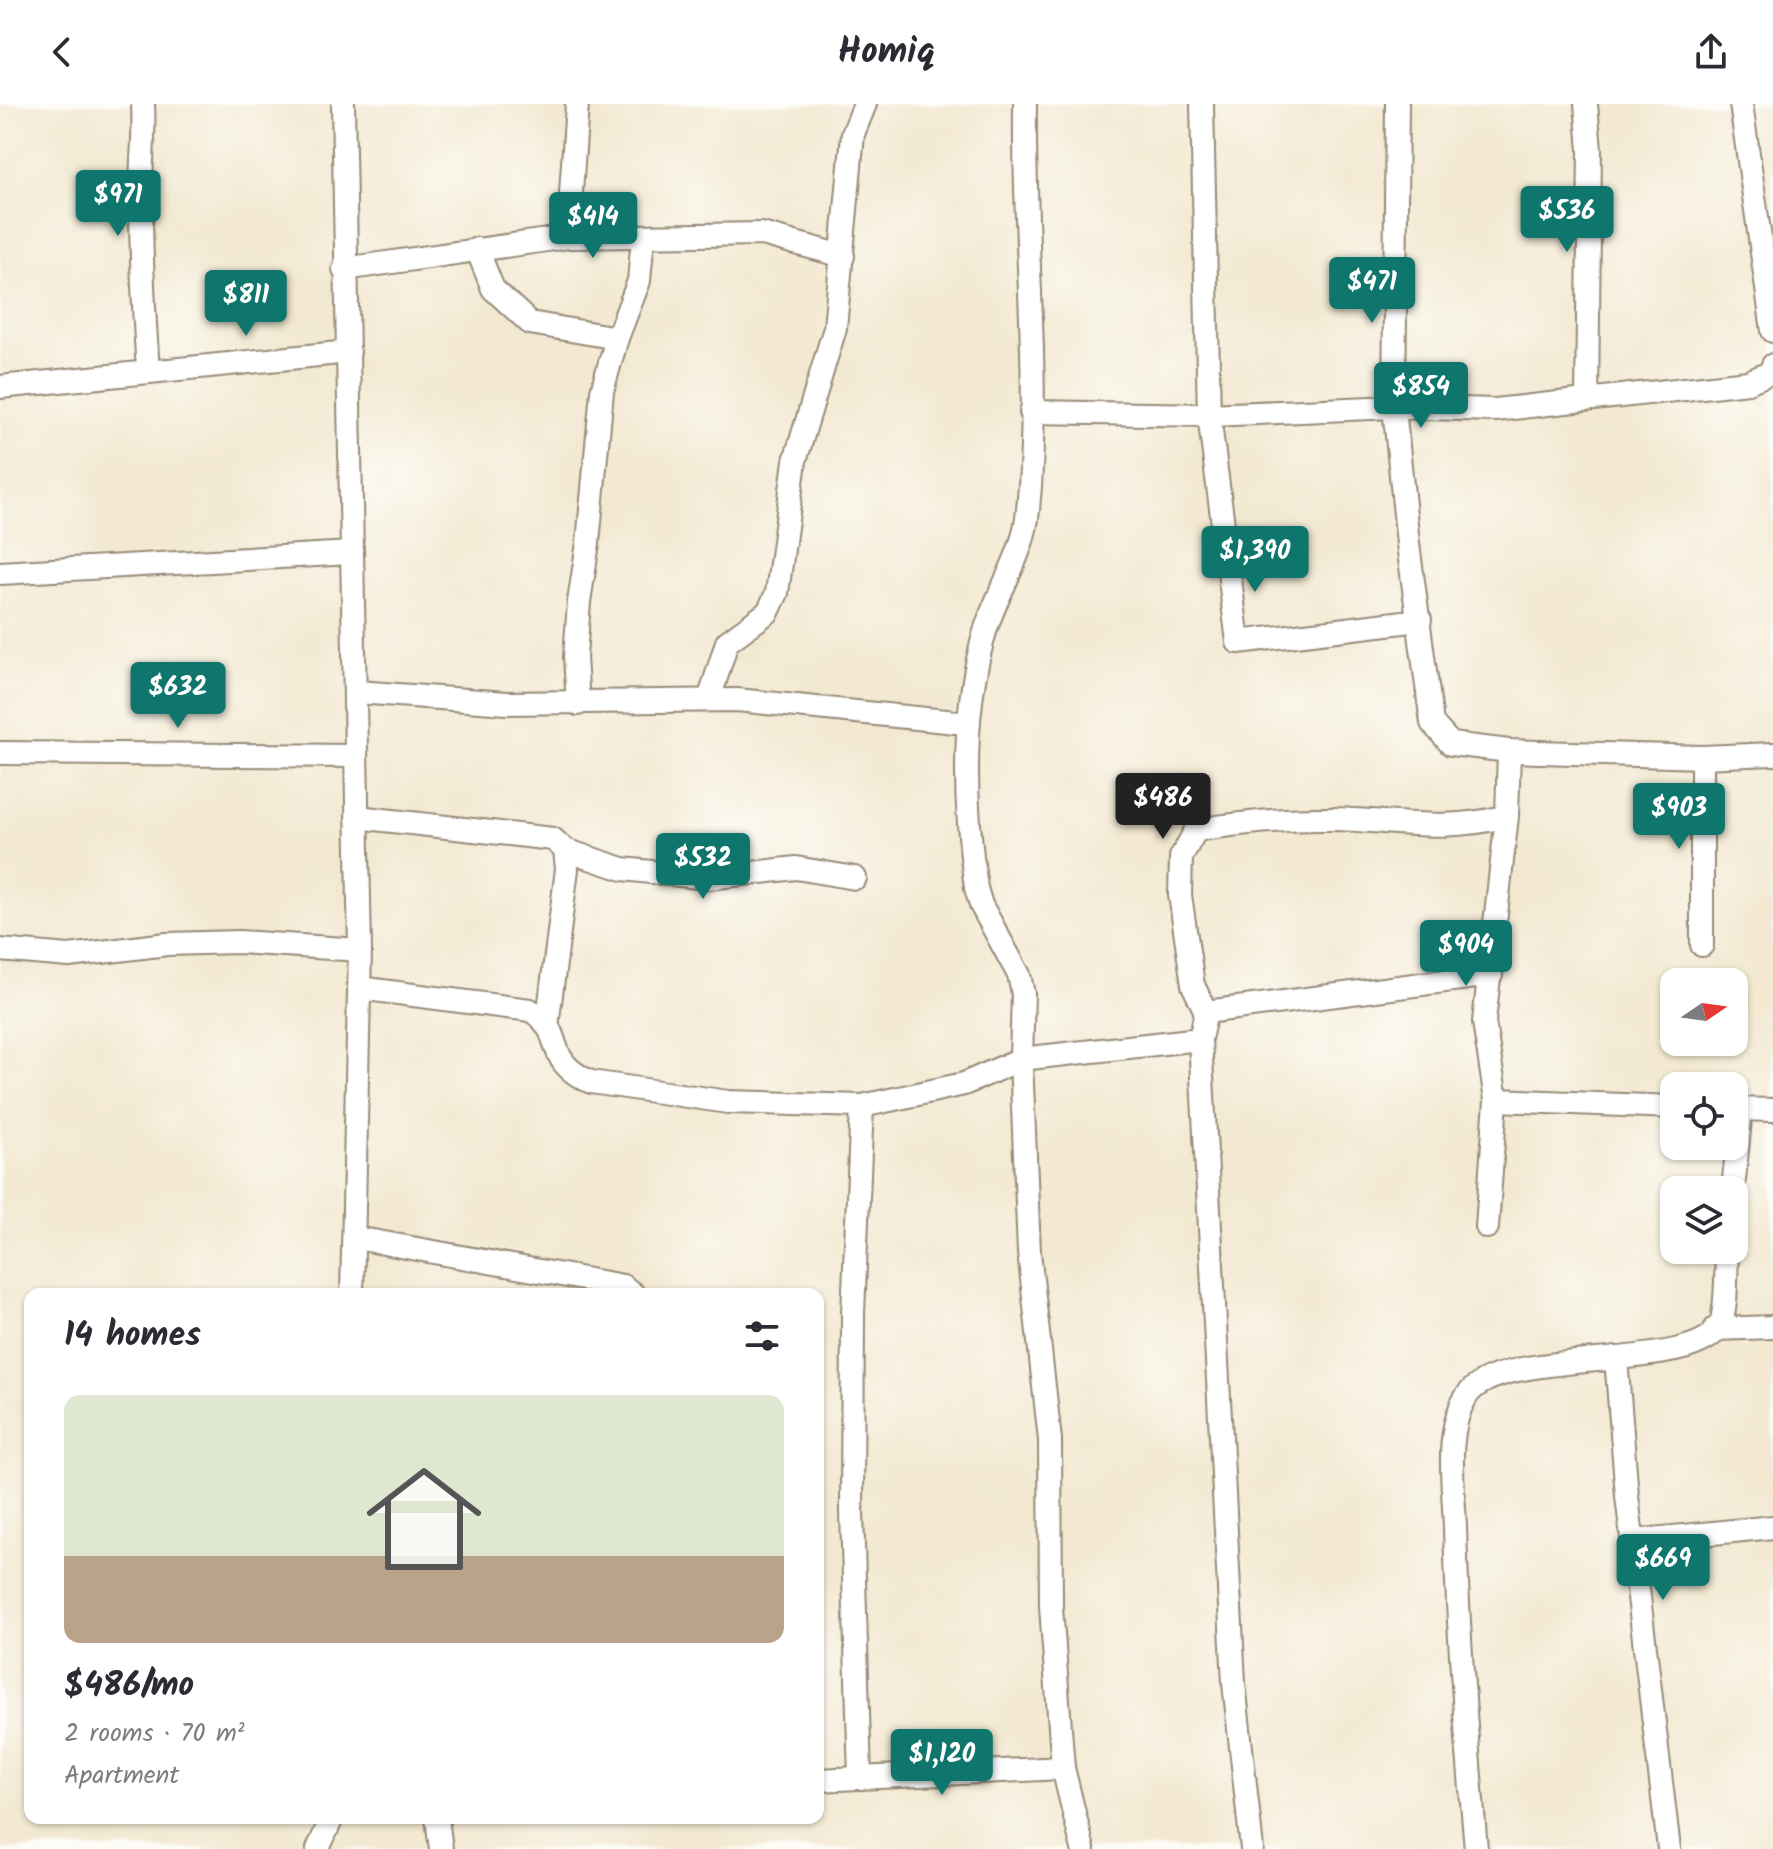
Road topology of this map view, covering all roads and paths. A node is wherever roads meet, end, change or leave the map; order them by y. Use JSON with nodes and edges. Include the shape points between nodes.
{"nodes":[{"id":1,"x":143,"y":104,"type":"edge"},
{"id":2,"x":343,"y":104,"type":"edge"},
{"id":3,"x":577,"y":104,"type":"edge"},
{"id":4,"x":865,"y":104,"type":"edge"},
{"id":5,"x":1025,"y":104,"type":"edge"},
{"id":6,"x":1202,"y":104,"type":"edge"},
{"id":7,"x":1397,"y":104,"type":"edge"},
{"id":8,"x":1586,"y":104,"type":"edge"},
{"id":9,"x":1741,"y":104,"type":"edge"},
{"id":10,"x":568,"y":237,"type":"junction"},
{"id":11,"x":643,"y":237,"type":"junction"},
{"id":12,"x":477,"y":249,"type":"junction"},
{"id":13,"x":843,"y":256,"type":"junction"},
{"id":14,"x":344,"y":269,"type":"junction"},
{"id":15,"x":1773,"y":331,"type":"edge"},
{"id":16,"x":617,"y":338,"type":"junction"},
{"id":17,"x":349,"y":352,"type":"junction"},
{"id":18,"x":1773,"y":365,"type":"edge"},
{"id":19,"x":148,"y":370,"type":"junction"},
{"id":20,"x":0,"y":387,"type":"edge"},
{"id":21,"x":1587,"y":399,"type":"junction"},
{"id":22,"x":1394,"y":407,"type":"junction"},
{"id":23,"x":1031,"y":412,"type":"junction"},
{"id":24,"x":1209,"y":415,"type":"junction"},
{"id":25,"x":351,"y":553,"type":"junction"},
{"id":26,"x":0,"y":573,"type":"edge"},
{"id":27,"x":1420,"y":620,"type":"junction"},
{"id":28,"x":357,"y":692,"type":"junction"},
{"id":29,"x":709,"y":700,"type":"junction"},
{"id":30,"x":578,"y":704,"type":"junction"},
{"id":31,"x":966,"y":723,"type":"junction"},
{"id":32,"x":1509,"y":751,"type":"junction"},
{"id":33,"x":0,"y":753,"type":"edge"},
{"id":34,"x":1773,"y":754,"type":"edge"},
{"id":35,"x":356,"y":756,"type":"junction"},
{"id":36,"x":1702,"y":757,"type":"junction"},
{"id":37,"x":1507,"y":816,"type":"junction"},
{"id":38,"x":357,"y":817,"type":"junction"},
{"id":39,"x":565,"y":850,"type":"junction"},
{"id":40,"x":855,"y":878,"type":"dead end"},
{"id":41,"x":1702,"y":945,"type":"dead end"},
{"id":42,"x":0,"y":950,"type":"edge"},
{"id":43,"x":360,"y":950,"type":"junction"},
{"id":44,"x":1491,"y":975,"type":"junction"},
{"id":45,"x":359,"y":988,"type":"junction"},
{"id":46,"x":1206,"y":1012,"type":"junction"},
{"id":47,"x":547,"y":1026,"type":"junction"},
{"id":48,"x":1200,"y":1039,"type":"junction"},
{"id":49,"x":1021,"y":1059,"type":"junction"},
{"id":50,"x":1496,"y":1100,"type":"junction"},
{"id":51,"x":862,"y":1106,"type":"junction"},
{"id":52,"x":1660,"y":1106,"type":"edge"},
{"id":53,"x":1748,"y":1109,"type":"edge"},
{"id":54,"x":1773,"y":1110,"type":"edge"},
{"id":55,"x":1487,"y":1227,"type":"dead end"},
{"id":56,"x":356,"y":1238,"type":"junction"},
{"id":57,"x":1726,"y":1264,"type":"edge"},
{"id":58,"x":352,"y":1288,"type":"edge"},
{"id":59,"x":626,"y":1288,"type":"edge"},
{"id":60,"x":1773,"y":1327,"type":"edge"},
{"id":61,"x":1715,"y":1329,"type":"junction"},
{"id":62,"x":1616,"y":1358,"type":"junction"},
{"id":63,"x":1773,"y":1527,"type":"edge"},
{"id":64,"x":1633,"y":1541,"type":"junction"},
{"id":65,"x":1063,"y":1768,"type":"junction"},
{"id":66,"x":860,"y":1778,"type":"junction"},
{"id":67,"x":824,"y":1780,"type":"edge"},
{"id":68,"x":329,"y":1824,"type":"edge"},
{"id":69,"x":438,"y":1824,"type":"edge"},
{"id":70,"x":318,"y":1849,"type":"edge"},
{"id":71,"x":441,"y":1849,"type":"edge"},
{"id":72,"x":1083,"y":1849,"type":"edge"},
{"id":73,"x":1252,"y":1849,"type":"edge"},
{"id":74,"x":1476,"y":1849,"type":"edge"},
{"id":75,"x":1669,"y":1849,"type":"edge"}],
"edges":[{"from":1,"to":19,"type":"street","via":[[141,264]]},
{"from":2,"to":14,"type":"street"},
{"from":3,"to":10,"type":"street"},
{"from":4,"to":13,"type":"street","via":[[853,134]]},
{"from":5,"to":23,"type":"street"},
{"from":6,"to":24,"type":"street"},
{"from":7,"to":22,"type":"street"},
{"from":8,"to":21,"type":"street"},
{"from":9,"to":15,"type":"street"},
{"from":10,"to":11,"type":"street"},
{"from":10,"to":12,"type":"street"},
{"from":11,"to":13,"type":"street","via":[[762,234]]},
{"from":11,"to":16,"type":"street","via":[[639,281]]},
{"from":12,"to":14,"type":"street"},
{"from":12,"to":16,"type":"street","via":[[493,289],[530,323]]},
{"from":13,"to":29,"type":"street","via":[[835,328],[795,461],[777,593],[768,612],[727,642]]},
{"from":14,"to":17,"type":"street"},
{"from":16,"to":30,"type":"street","via":[[602,391],[579,602]]},
{"from":17,"to":19,"type":"street"},
{"from":17,"to":25,"type":"street"},
{"from":18,"to":21,"type":"street","via":[[1770,373],[1748,382]]},
{"from":19,"to":20,"type":"street"},
{"from":21,"to":22,"type":"street","via":[[1495,410]]},
{"from":22,"to":24,"type":"street"},
{"from":22,"to":27,"type":"street"},
{"from":23,"to":24,"type":"street"},
{"from":23,"to":31,"type":"street","via":[[1026,532],[985,632]]},
{"from":24,"to":27,"type":"street","via":[[1238,642]]},
{"from":25,"to":26,"type":"street"},
{"from":25,"to":28,"type":"street"},
{"from":27,"to":32,"type":"street","via":[[1428,710],[1440,735],[1451,744]]},
{"from":28,"to":30,"type":"street"},
{"from":28,"to":35,"type":"street"},
{"from":29,"to":30,"type":"street"},
{"from":29,"to":31,"type":"street"},
{"from":31,"to":49,"type":"street","via":[[976,888],[1019,975],[1024,1014]]},
{"from":32,"to":36,"type":"street"},
{"from":32,"to":37,"type":"street"},
{"from":33,"to":35,"type":"street"},
{"from":34,"to":36,"type":"street"},
{"from":35,"to":38,"type":"street"},
{"from":36,"to":41,"type":"street"},
{"from":37,"to":44,"type":"street"},
{"from":37,"to":46,"type":"street","via":[[1473,826],[1281,819],[1196,830],[1181,857],[1180,895],[1193,985]]},
{"from":38,"to":39,"type":"street","via":[[553,839]]},
{"from":38,"to":43,"type":"street"},
{"from":39,"to":40,"type":"street","via":[[623,869],[708,878],[796,868]]},
{"from":39,"to":47,"type":"street"},
{"from":42,"to":43,"type":"street","via":[[69,956],[239,942]]},
{"from":43,"to":45,"type":"street"},
{"from":44,"to":46,"type":"street"},
{"from":44,"to":50,"type":"street","via":[[1484,1022]]},
{"from":45,"to":47,"type":"street","via":[[530,1010]]},
{"from":45,"to":56,"type":"street"},
{"from":46,"to":48,"type":"street"},
{"from":47,"to":51,"type":"street","via":[[560,1063],[591,1082],[728,1102]]},
{"from":48,"to":49,"type":"street"},
{"from":48,"to":73,"type":"street","via":[[1234,1683]]},
{"from":49,"to":51,"type":"street","via":[[964,1084]]},
{"from":49,"to":65,"type":"street","via":[[1029,1252],[1050,1440],[1051,1607]]},
{"from":50,"to":52,"type":"street"},
{"from":50,"to":55,"type":"street"},
{"from":51,"to":66,"type":"street","via":[[852,1466]]},
{"from":53,"to":54,"type":"street"},
{"from":56,"to":58,"type":"street"},
{"from":56,"to":59,"type":"street"},
{"from":57,"to":61,"type":"street","via":[[1721,1323]]},
{"from":60,"to":61,"type":"street"},
{"from":61,"to":62,"type":"street","via":[[1693,1344]]},
{"from":62,"to":64,"type":"street"},
{"from":62,"to":74,"type":"street","via":[[1485,1379],[1468,1393],[1457,1415],[1457,1594]]},
{"from":63,"to":64,"type":"street"},
{"from":64,"to":75,"type":"street"},
{"from":65,"to":66,"type":"street"},
{"from":65,"to":72,"type":"street"},
{"from":66,"to":67,"type":"street"},
{"from":68,"to":70,"type":"street"},
{"from":69,"to":71,"type":"street"}]}
